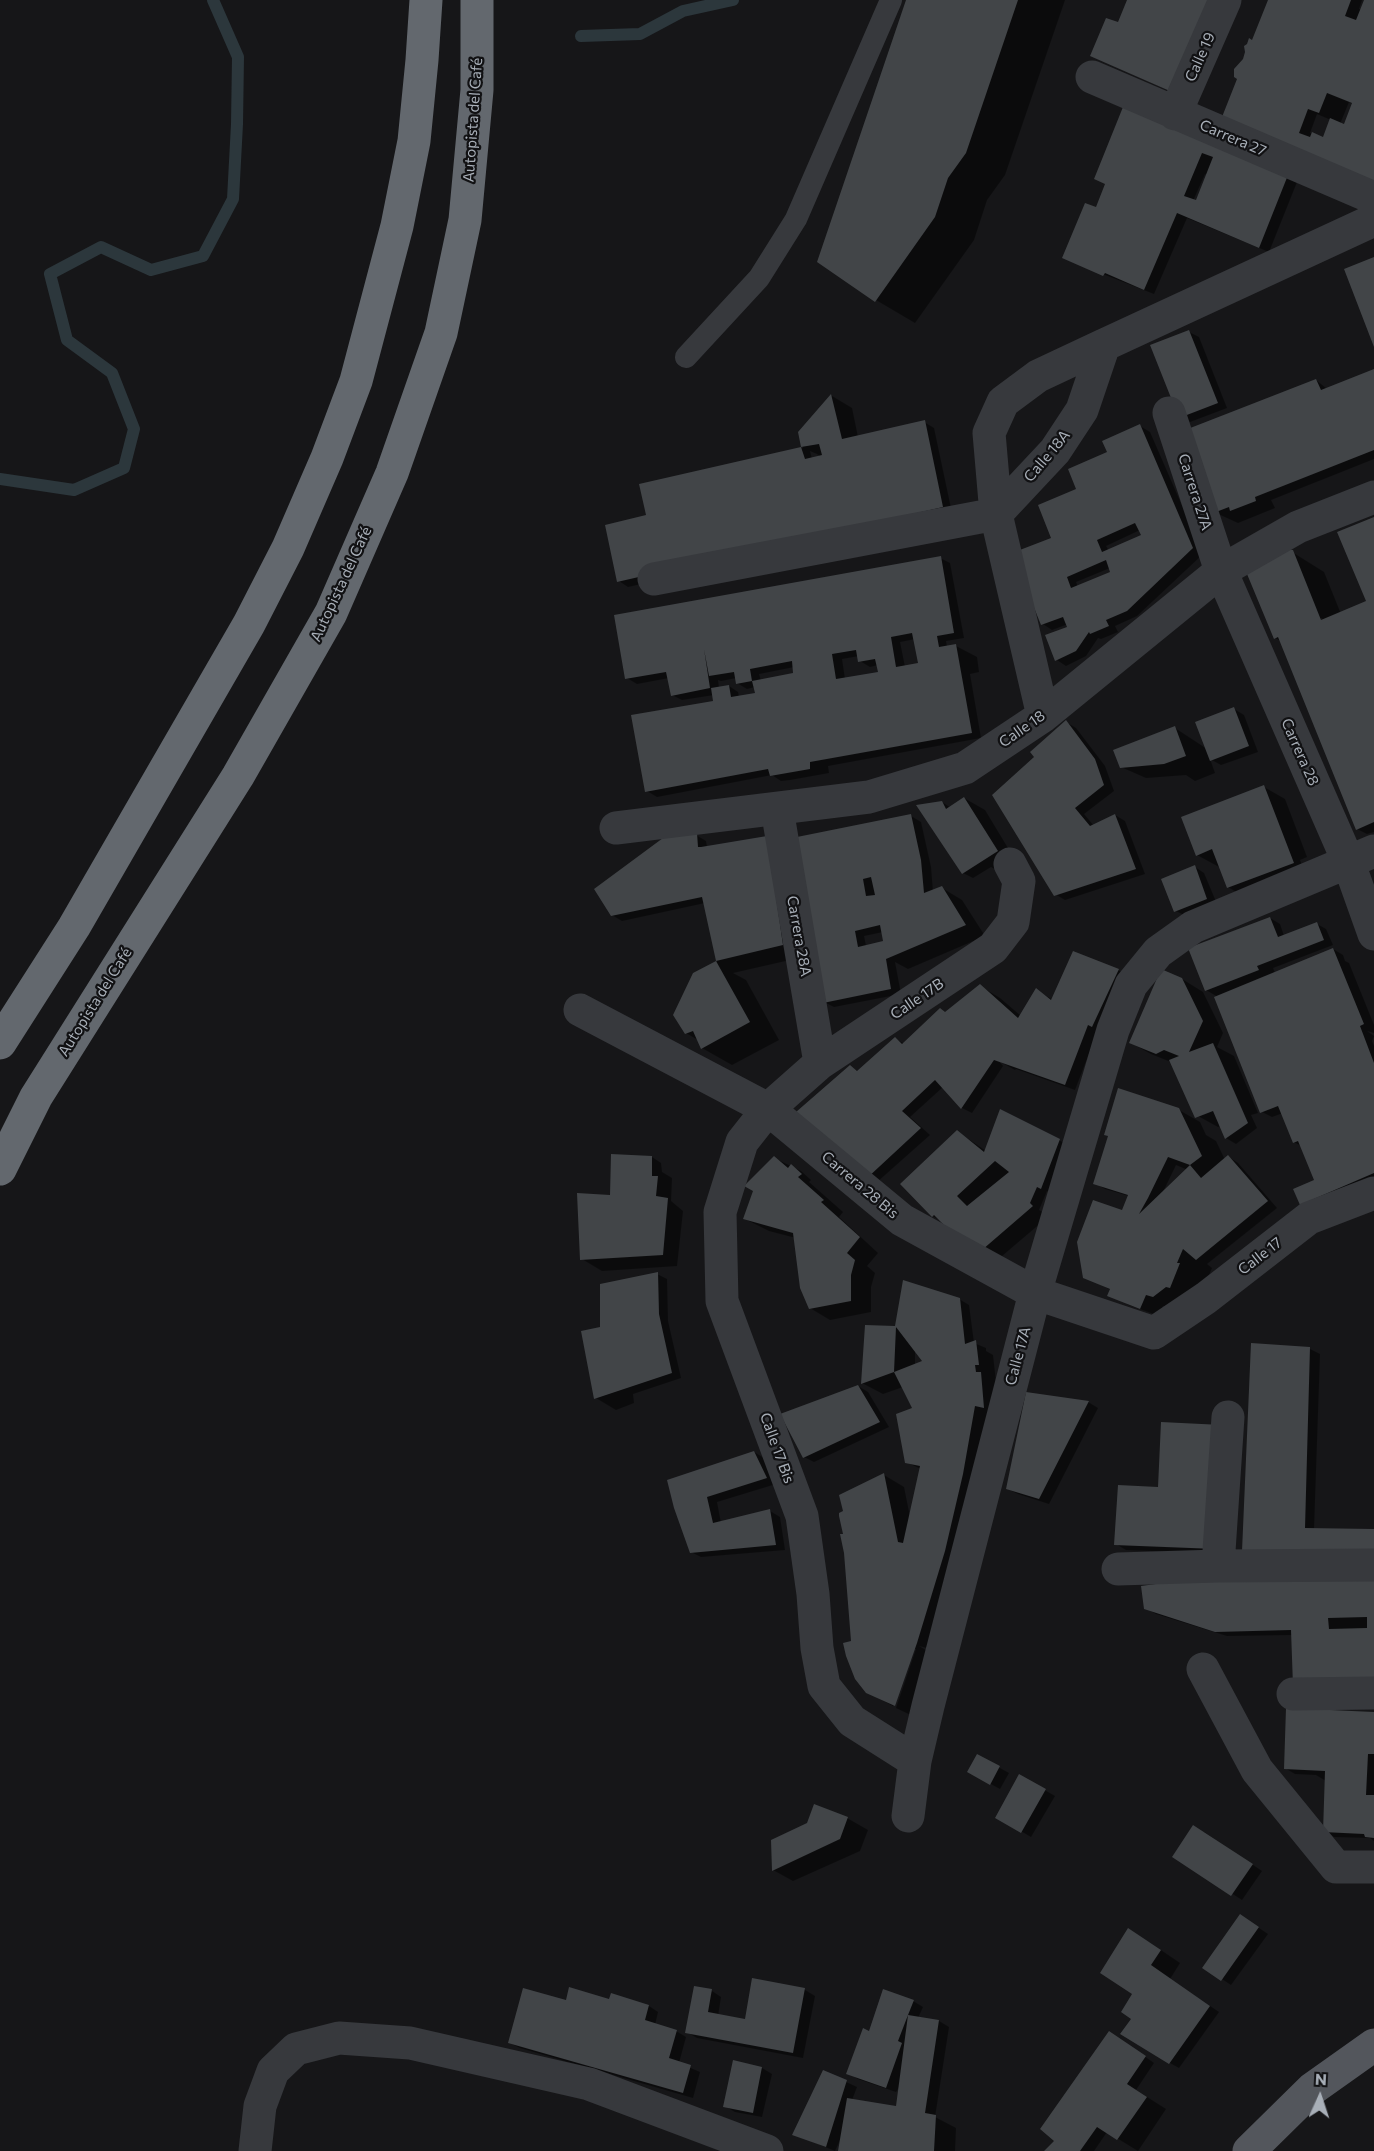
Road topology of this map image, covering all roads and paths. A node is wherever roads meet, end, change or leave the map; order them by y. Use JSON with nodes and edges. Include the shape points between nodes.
{"nodes":[{"id":1,"x":426,"y":0,"type":"edge"},
{"id":2,"x":477,"y":0,"type":"edge"},
{"id":3,"x":891,"y":0,"type":"edge"},
{"id":4,"x":1225,"y":0,"type":"edge"},
{"id":5,"x":1092,"y":77,"type":"dead end"},
{"id":6,"x":1175,"y":114,"type":"junction"},
{"id":7,"x":1374,"y":198,"type":"edge"},
{"id":8,"x":1374,"y":220,"type":"edge"},
{"id":9,"x":1104,"y":345,"type":"junction"},
{"id":10,"x":686,"y":357,"type":"dead end"},
{"id":11,"x":1169,"y":413,"type":"dead end"},
{"id":12,"x":1374,"y":497,"type":"edge"},
{"id":13,"x":996,"y":514,"type":"junction"},
{"id":14,"x":1221,"y":572,"type":"junction"},
{"id":15,"x":654,"y":579,"type":"dead end"},
{"id":16,"x":1042,"y":716,"type":"junction"},
{"id":17,"x":777,"y":808,"type":"junction"},
{"id":18,"x":616,"y":828,"type":"dead end"},
{"id":19,"x":1361,"y":856,"type":"edge"},
{"id":20,"x":1010,"y":864,"type":"dead end"},
{"id":21,"x":1374,"y":934,"type":"edge"},
{"id":22,"x":580,"y":1010,"type":"dead end"},
{"id":23,"x":0,"y":1043,"type":"edge"},
{"id":24,"x":820,"y":1063,"type":"junction"},
{"id":25,"x":768,"y":1109,"type":"junction"},
{"id":26,"x":0,"y":1168,"type":"edge"},
{"id":27,"x":1374,"y":1193,"type":"edge"},
{"id":28,"x":1035,"y":1293,"type":"junction"},
{"id":29,"x":1154,"y":1333,"type":"joint"},
{"id":30,"x":1228,"y":1417,"type":"dead end"},
{"id":31,"x":1374,"y":1564,"type":"edge"},
{"id":32,"x":1218,"y":1566,"type":"junction"},
{"id":33,"x":1118,"y":1569,"type":"dead end"},
{"id":34,"x":1203,"y":1669,"type":"dead end"},
{"id":35,"x":1374,"y":1693,"type":"edge"},
{"id":36,"x":1293,"y":1694,"type":"dead end"},
{"id":37,"x":915,"y":1761,"type":"junction"},
{"id":38,"x":908,"y":1816,"type":"dead end"},
{"id":39,"x":1374,"y":1867,"type":"edge"},
{"id":40,"x":1374,"y":2045,"type":"edge"},
{"id":41,"x":255,"y":2151,"type":"edge"},
{"id":42,"x":767,"y":2151,"type":"edge"},
{"id":43,"x":1249,"y":2151,"type":"edge"}],
"edges":[{"from":1,"to":23,"type":"highway","via":[[414,141],[397,226],[356,381],[327,458],[249,624],[74,927]]},
{"from":2,"to":26,"type":"highway","name":"Autopista del Café","via":[[477,90],[465,220],[441,333],[392,473],[331,612],[238,776],[36,1097]]},
{"from":3,"to":10,"type":"lane","via":[[796,219],[759,278]]},
{"from":4,"to":6,"type":"street","name":"Calle 19"},
{"from":5,"to":6,"type":"street","name":"Carrera 27"},
{"from":6,"to":7,"type":"street","name":"Carrera 27"},
{"from":8,"to":9,"type":"street"},
{"from":9,"to":13,"type":"street","name":"Calle 18A","via":[[1082,410],[1055,451]]},
{"from":9,"to":13,"type":"street","via":[[1038,376],[1003,402],[989,433]]},
{"from":11,"to":14,"type":"street","name":"Carrera 27A"},
{"from":12,"to":14,"type":"street","name":"Calle 18","via":[[1298,527]]},
{"from":13,"to":15,"type":"street"},
{"from":13,"to":16,"type":"street"},
{"from":14,"to":16,"type":"street","name":"Calle 18"},
{"from":14,"to":19,"type":"street","name":"Carrera 28"},
{"from":16,"to":17,"type":"street","name":"Calle 18","via":[[965,768],[869,797]]},
{"from":17,"to":18,"type":"street","name":"Calle 18"},
{"from":17,"to":24,"type":"street","name":"Carrera 28A"},
{"from":19,"to":21,"type":"street","name":"Carrera 28"},
{"from":19,"to":28,"type":"street","name":"Calle 17A","via":[[1193,927],[1158,952],[1131,985],[1113,1030]]},
{"from":20,"to":24,"type":"street","name":"Calle 17B","via":[[1019,881],[1013,922],[993,948]]},
{"from":22,"to":25,"type":"street","name":"Carrera 28 Bis"},
{"from":24,"to":25,"type":"street","name":"Calle 17B"},
{"from":25,"to":28,"type":"street","name":"Carrera 28 Bis","via":[[902,1220]]},
{"from":25,"to":37,"type":"street","name":"Calle 17 Bis","via":[[742,1142],[720,1212],[722,1301],[802,1516],[825,1686],[852,1721]]},
{"from":27,"to":29,"type":"street","name":"Calle 17","via":[[1309,1218]]},
{"from":28,"to":29,"type":"street","name":"Carrera 28 Bis"},
{"from":28,"to":37,"type":"street","name":"Calle 17A"},
{"from":30,"to":32,"type":"street"},
{"from":31,"to":32,"type":"street"},
{"from":32,"to":33,"type":"street"},
{"from":34,"to":39,"type":"street","via":[[1257,1770],[1336,1867]]},
{"from":35,"to":36,"type":"street"},
{"from":37,"to":38,"type":"street","name":"Calle 17A"},
{"from":40,"to":43,"type":"main road","via":[[1312,2089]]},
{"from":41,"to":42,"type":"street","via":[[260,2106],[273,2071],[296,2049],[339,2038],[410,2043],[589,2084]]}]}
